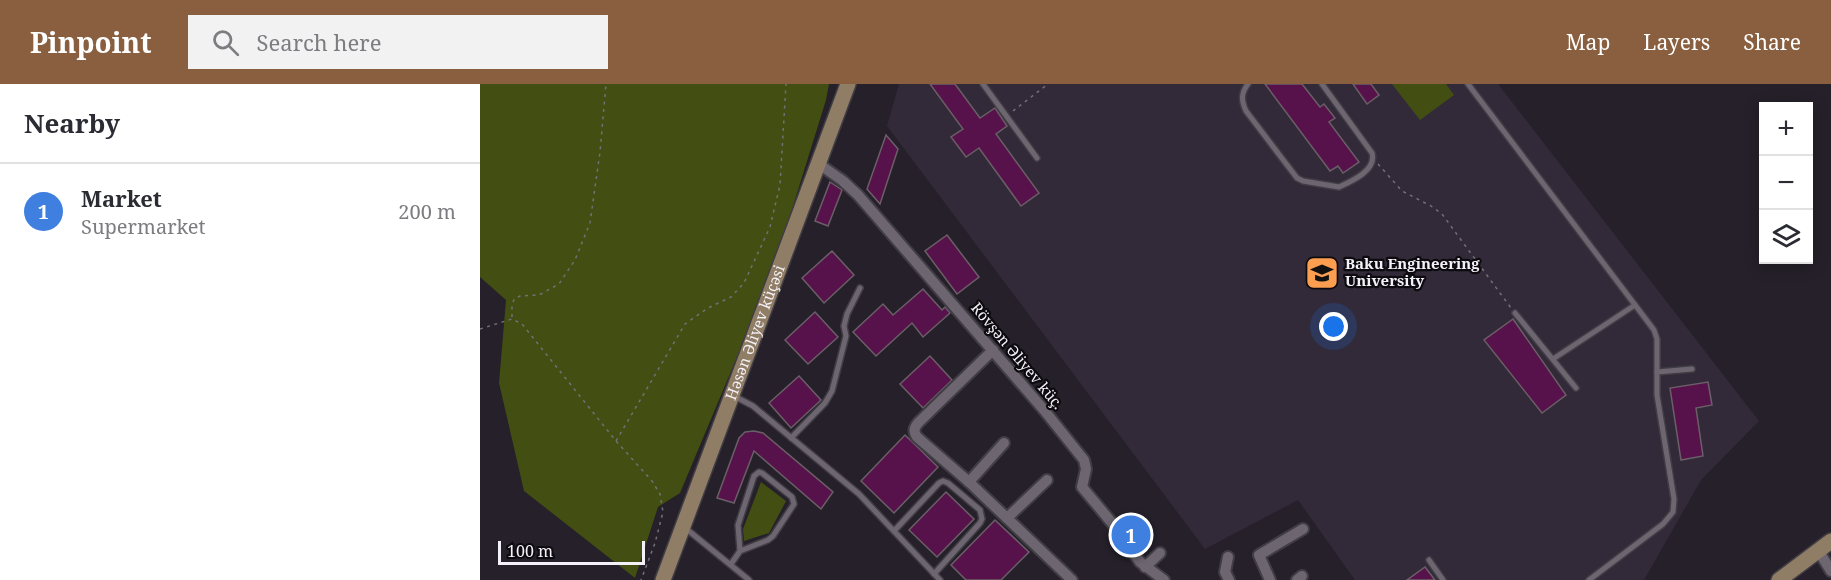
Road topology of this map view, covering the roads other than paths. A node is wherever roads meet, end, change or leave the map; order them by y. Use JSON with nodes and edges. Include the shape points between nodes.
{"nodes":[{"id":1,"x":848,"y":84,"type":"edge"},
{"id":2,"x":983,"y":84,"type":"edge"},
{"id":3,"x":1248,"y":84,"type":"edge"},
{"id":4,"x":1322,"y":84,"type":"edge"},
{"id":5,"x":1468,"y":84,"type":"edge"},
{"id":6,"x":1037,"y":158,"type":"dead end"},
{"id":7,"x":819,"y":164,"type":"junction"},
{"id":8,"x":860,"y":288,"type":"dead end"},
{"id":9,"x":1635,"y":305,"type":"junction"},
{"id":10,"x":1515,"y":313,"type":"road end"},
{"id":11,"x":993,"y":350,"type":"junction"},
{"id":12,"x":1552,"y":359,"type":"junction"},
{"id":13,"x":1692,"y":369,"type":"dead end"},
{"id":14,"x":1657,"y":372,"type":"junction"},
{"id":15,"x":1576,"y":388,"type":"dead end"},
{"id":16,"x":732,"y":395,"type":"junction"},
{"id":17,"x":791,"y":438,"type":"junction"},
{"id":18,"x":1004,"y":443,"type":"dead end"},
{"id":19,"x":1047,"y":480,"type":"dead end"},
{"id":20,"x":969,"y":482,"type":"junction"},
{"id":21,"x":1007,"y":518,"type":"junction"},
{"id":22,"x":683,"y":526,"type":"junction"},
{"id":23,"x":1303,"y":529,"type":"dead end"},
{"id":24,"x":894,"y":531,"type":"junction"},
{"id":25,"x":1831,"y":541,"type":"edge"},
{"id":26,"x":1818,"y":550,"type":"junction"},
{"id":27,"x":740,"y":551,"type":"junction"},
{"id":28,"x":1160,"y":553,"type":"dead end"},
{"id":29,"x":1228,"y":557,"type":"dead end"},
{"id":30,"x":1429,"y":560,"type":"dead end"},
{"id":31,"x":731,"y":564,"type":"junction"},
{"id":32,"x":1145,"y":567,"type":"junction"},
{"id":33,"x":1831,"y":571,"type":"edge"},
{"id":34,"x":934,"y":574,"type":"junction"},
{"id":35,"x":663,"y":580,"type":"edge"},
{"id":36,"x":749,"y":580,"type":"edge"},
{"id":37,"x":940,"y":580,"type":"edge"},
{"id":38,"x":1072,"y":580,"type":"edge"},
{"id":39,"x":1164,"y":580,"type":"edge"},
{"id":40,"x":1229,"y":580,"type":"edge"},
{"id":41,"x":1270,"y":580,"type":"edge"},
{"id":42,"x":1443,"y":580,"type":"edge"},
{"id":43,"x":1590,"y":580,"type":"edge"},
{"id":44,"x":1779,"y":580,"type":"edge"}],
"edges":[{"from":1,"to":7,"type":"main road","name":"Həsən Əliyev küçəsi"},
{"from":2,"to":6,"type":"lane"},
{"from":3,"to":4,"type":"lane","via":[[1242,101],[1246,111],[1297,177],[1339,187],[1367,170],[1374,158]]},
{"from":5,"to":9,"type":"lane"},
{"from":7,"to":11,"type":"street","name":"Rövşən Əliyev küç.","via":[[858,195]]},
{"from":7,"to":16,"type":"main road","name":"Həsən Əliyev küçəsi"},
{"from":8,"to":17,"type":"lane","via":[[847,314],[846,336],[832,391]]},
{"from":9,"to":12,"type":"lane"},
{"from":9,"to":14,"type":"lane","via":[[1657,339]]},
{"from":10,"to":12,"type":"lane"},
{"from":11,"to":20,"type":"street","via":[[914,428],[917,437]]},
{"from":11,"to":32,"type":"street","name":"Rövşən Əliyev küç.","via":[[1080,454],[1086,464],[1083,490]]},
{"from":12,"to":15,"type":"lane"},
{"from":13,"to":14,"type":"lane"},
{"from":14,"to":43,"type":"lane","via":[[1673,512],[1664,524]]},
{"from":16,"to":17,"type":"lane","via":[[753,406]]},
{"from":16,"to":22,"type":"main road","name":"Həsən Əliyev küçəsi"},
{"from":17,"to":24,"type":"lane","via":[[859,495]]},
{"from":18,"to":20,"type":"street"},
{"from":19,"to":21,"type":"street"},
{"from":20,"to":21,"type":"street"},
{"from":21,"to":38,"type":"street"},
{"from":22,"to":31,"type":"lane"},
{"from":22,"to":35,"type":"main road","name":"Həsən Əliyev küçəsi"},
{"from":23,"to":41,"type":"street","via":[[1259,555]]},
{"from":24,"to":34,"type":"lane"},
{"from":24,"to":34,"type":"lane","via":[[943,482],[980,510],[980,523]]},
{"from":25,"to":26,"type":"main road"},
{"from":26,"to":33,"type":"street"},
{"from":26,"to":44,"type":"main road"},
{"from":27,"to":27,"type":"lane","via":[[773,536],[794,504],[792,497],[759,472],[754,476],[739,519]]},
{"from":27,"to":31,"type":"lane"},
{"from":28,"to":32,"type":"street"},
{"from":29,"to":40,"type":"street","via":[[1225,572]]},
{"from":30,"to":42,"type":"lane"},
{"from":31,"to":36,"type":"lane"},
{"from":32,"to":39,"type":"street","name":"Rövşən Əliyev küç."},
{"from":34,"to":37,"type":"lane"}]}
